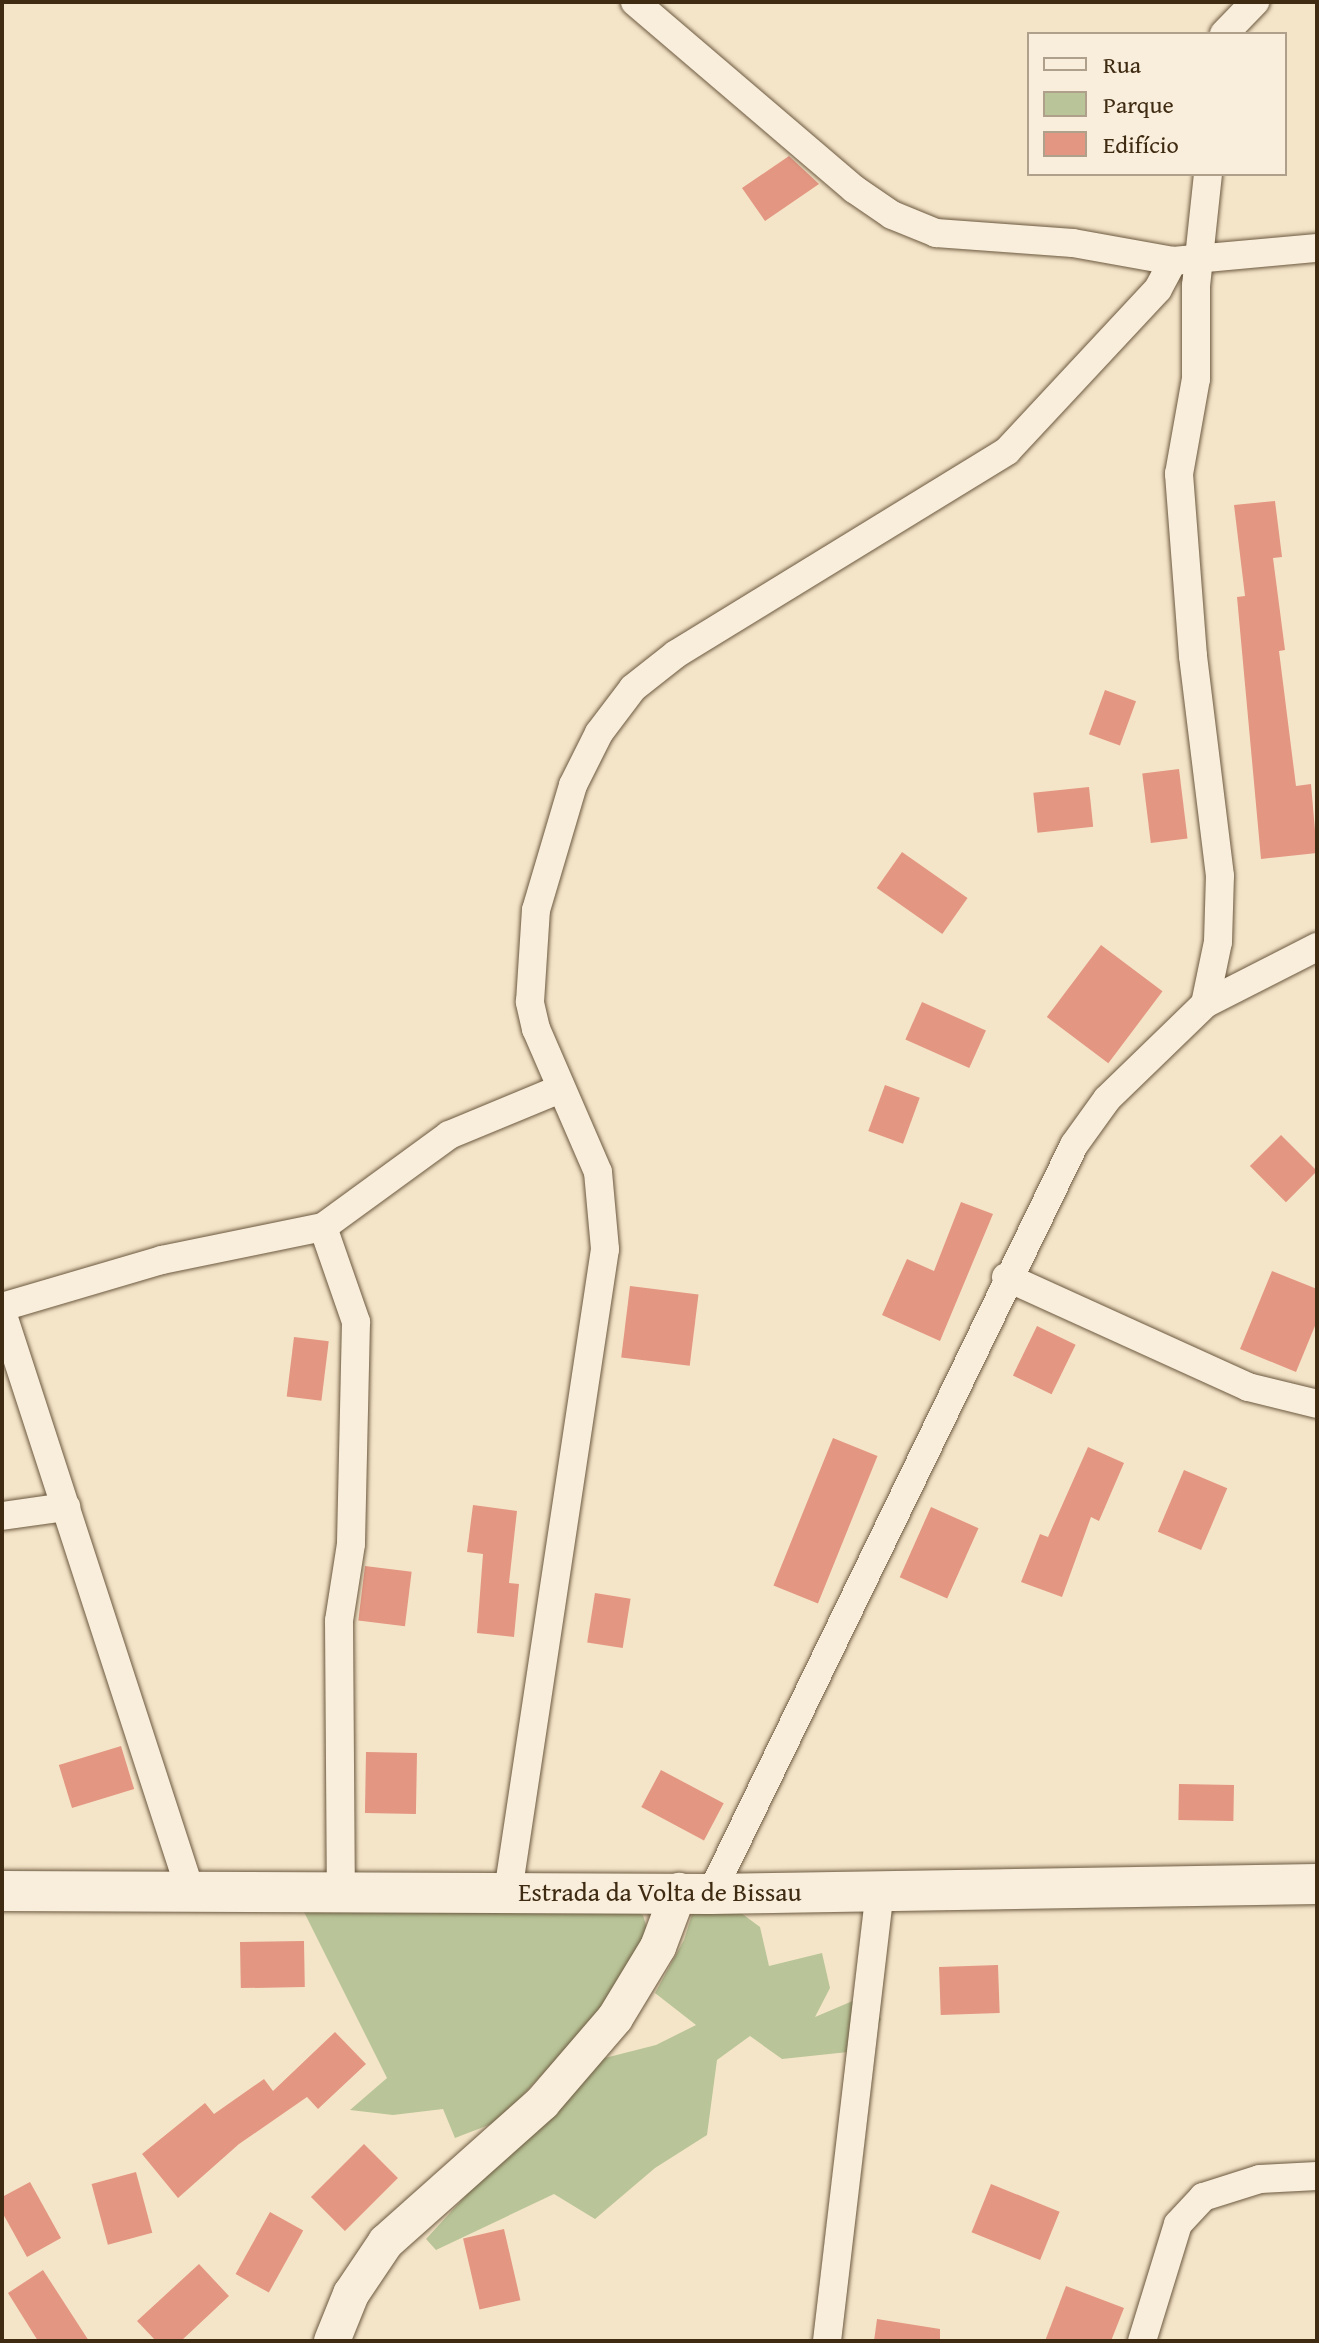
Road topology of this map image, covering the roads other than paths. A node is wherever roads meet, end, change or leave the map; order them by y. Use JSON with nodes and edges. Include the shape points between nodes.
{"nodes":[{"id":1,"x":635,"y":2,"type":"edge"},
{"id":2,"x":1255,"y":2,"type":"edge"},
{"id":3,"x":1226,"y":32,"type":"edge"},
{"id":4,"x":1207,"y":176,"type":"edge"},
{"id":5,"x":1317,"y":248,"type":"edge"},
{"id":6,"x":1186,"y":259,"type":"junction"},
{"id":7,"x":1317,"y":947,"type":"edge"},
{"id":8,"x":1205,"y":1004,"type":"junction"},
{"id":9,"x":560,"y":1089,"type":"junction"},
{"id":10,"x":323,"y":1227,"type":"junction"},
{"id":11,"x":1006,"y":1277,"type":"junction"},
{"id":12,"x":2,"y":1309,"type":"edge"},
{"id":13,"x":1317,"y":1404,"type":"edge"},
{"id":14,"x":66,"y":1507,"type":"junction"},
{"id":15,"x":2,"y":1516,"type":"edge"},
{"id":16,"x":1317,"y":1884,"type":"edge"},
{"id":17,"x":190,"y":1890,"type":"junction"},
{"id":18,"x":2,"y":1891,"type":"edge"},
{"id":19,"x":341,"y":1891,"type":"junction"},
{"id":20,"x":508,"y":1892,"type":"junction"},
{"id":21,"x":695,"y":1892,"type":"junction"},
{"id":22,"x":880,"y":1892,"type":"junction"},
{"id":23,"x":1317,"y":2176,"type":"edge"},
{"id":24,"x":332,"y":2341,"type":"edge"},
{"id":25,"x":827,"y":2341,"type":"edge"},
{"id":26,"x":1142,"y":2341,"type":"edge"}],
"edges":[{"from":1,"to":6,"type":"street","via":[[800,145],[892,215],[936,233],[1073,243]]},
{"from":2,"to":3,"type":"street"},
{"from":4,"to":6,"type":"street"},
{"from":5,"to":6,"type":"street"},
{"from":6,"to":8,"type":"street","via":[[1200,334],[1179,474],[1193,656],[1220,876],[1218,942]]},
{"from":6,"to":9,"type":"street","via":[[1007,451],[676,654],[633,688],[599,733],[573,785],[548,860],[530,970],[536,1029]]},
{"from":7,"to":8,"type":"street"},
{"from":8,"to":11,"type":"street","via":[[1134,1071],[1074,1145]]},
{"from":9,"to":10,"type":"street","via":[[440,1140]]},
{"from":9,"to":20,"type":"street","via":[[598,1172],[605,1249]]},
{"from":10,"to":12,"type":"street","via":[[162,1260]]},
{"from":10,"to":19,"type":"street","via":[[356,1322],[351,1544],[339,1621]]},
{"from":11,"to":13,"type":"street","via":[[1248,1387]]},
{"from":11,"to":21,"type":"street"},
{"from":12,"to":14,"type":"street"},
{"from":14,"to":15,"type":"street"},
{"from":14,"to":17,"type":"street"},
{"from":16,"to":22,"type":"main road","name":"Estrada da Volta de Bissau"},
{"from":17,"to":18,"type":"main road","name":"Estrada da Volta de Bissau"},
{"from":17,"to":19,"type":"main road","name":"Estrada da Volta de Bissau"},
{"from":19,"to":20,"type":"main road","name":"Estrada da Volta de Bissau"},
{"from":20,"to":21,"type":"main road","name":"Estrada da Volta de Bissau"},
{"from":21,"to":22,"type":"main road","name":"Estrada da Volta de Bissau"},
{"from":21,"to":24,"type":"street","via":[[615,2018],[542,2103],[386,2242],[351,2294]]},
{"from":22,"to":25,"type":"street"},
{"from":23,"to":26,"type":"street","via":[[1260,2179],[1203,2197],[1178,2224]]}]}
